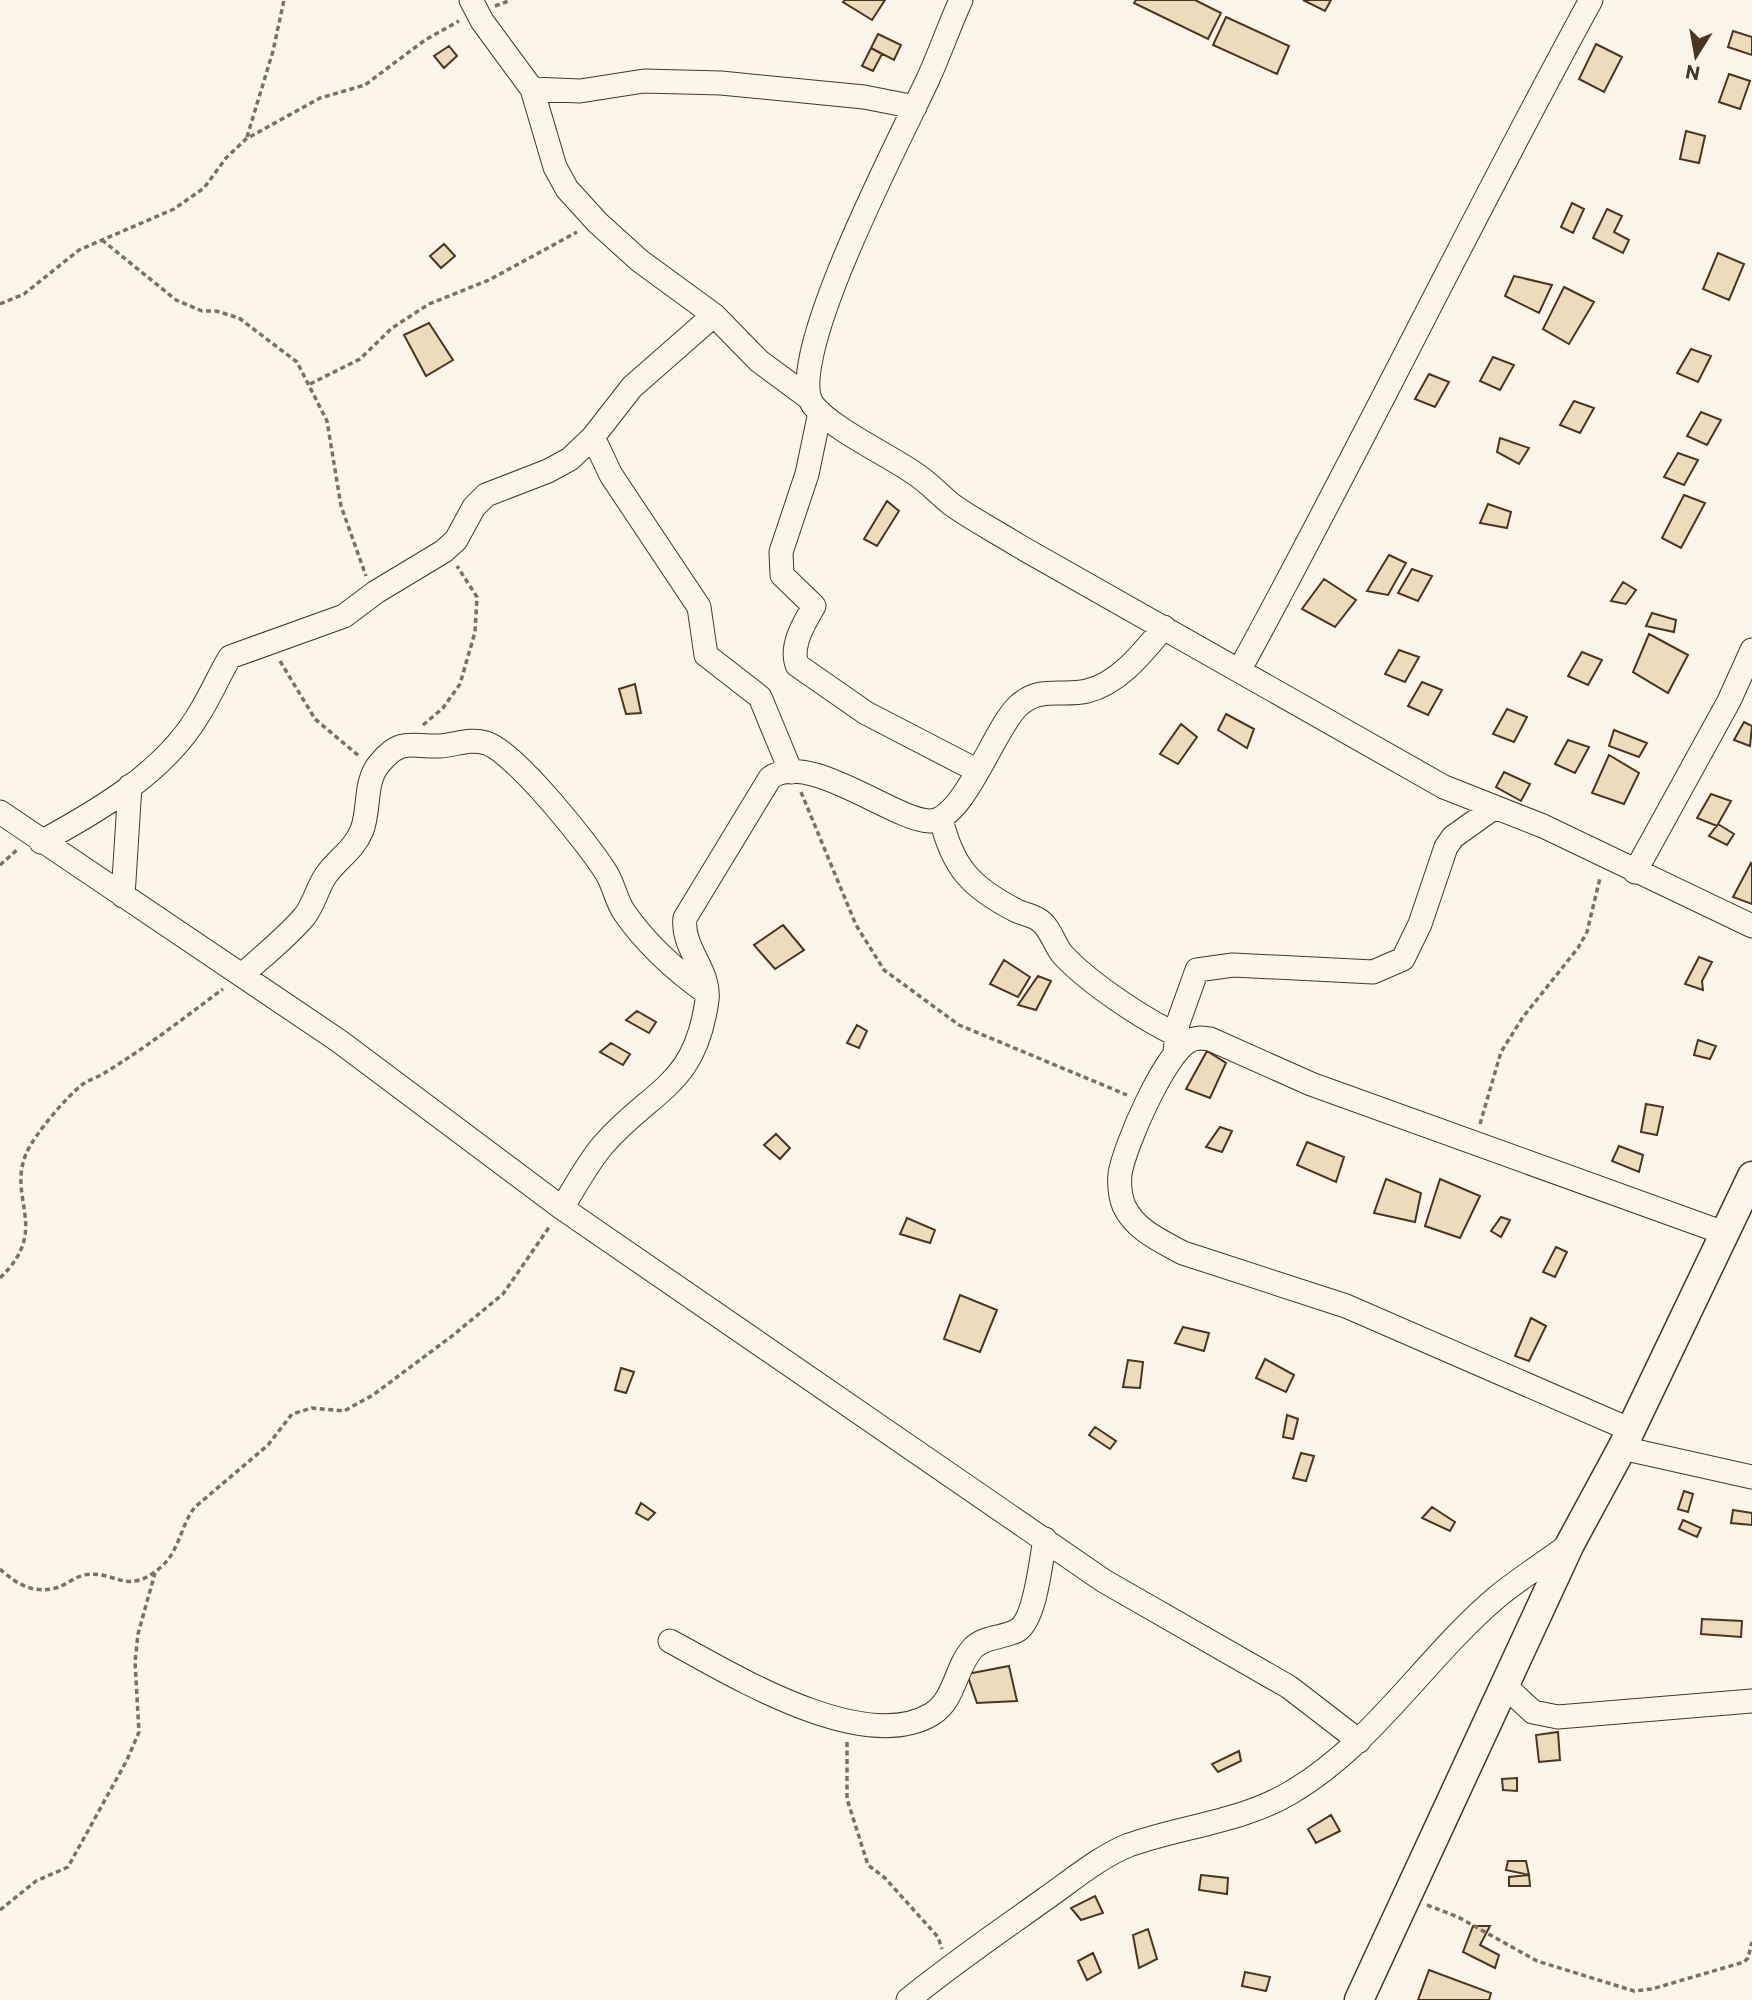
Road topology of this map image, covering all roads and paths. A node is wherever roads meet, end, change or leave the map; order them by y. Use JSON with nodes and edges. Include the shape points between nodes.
{"nodes":[{"id":1,"x":284,"y":0,"type":"edge"},
{"id":2,"x":961,"y":0,"type":"edge"},
{"id":3,"x":1591,"y":0,"type":"edge"},
{"id":4,"x":474,"y":6,"type":"edge"},
{"id":5,"x":531,"y":89,"type":"junction"},
{"id":6,"x":915,"y":107,"type":"junction"},
{"id":7,"x":246,"y":139,"type":"junction"},
{"id":8,"x":598,"y":223,"type":"junction"},
{"id":9,"x":102,"y":240,"type":"junction"},
{"id":10,"x":0,"y":304,"type":"edge"},
{"id":11,"x":714,"y":315,"type":"junction"},
{"id":12,"x":310,"y":384,"type":"junction"},
{"id":13,"x":815,"y":405,"type":"junction"},
{"id":14,"x":593,"y":437,"type":"junction"},
{"id":15,"x":444,"y":551,"type":"junction"},
{"id":16,"x":376,"y":592,"type":"junction"},
{"id":17,"x":1164,"y":627,"type":"junction"},
{"id":18,"x":270,"y":644,"type":"junction"},
{"id":19,"x":1752,"y":650,"type":"edge"},
{"id":20,"x":1240,"y":669,"type":"junction"},
{"id":21,"x":406,"y":743,"type":"junction"},
{"id":22,"x":375,"y":770,"type":"junction"},
{"id":23,"x":976,"y":770,"type":"junction"},
{"id":24,"x":791,"y":772,"type":"junction"},
{"id":25,"x":130,"y":786,"type":"junction"},
{"id":26,"x":1495,"y":807,"type":"junction"},
{"id":27,"x":0,"y":813,"type":"edge"},
{"id":28,"x":941,"y":819,"type":"junction"},
{"id":29,"x":41,"y":842,"type":"junction"},
{"id":30,"x":1606,"y":855,"type":"junction"},
{"id":31,"x":1635,"y":872,"type":"junction"},
{"id":32,"x":123,"y":896,"type":"junction"},
{"id":33,"x":1752,"y":926,"type":"edge"},
{"id":34,"x":242,"y":975,"type":"junction"},
{"id":35,"x":707,"y":993,"type":"junction"},
{"id":36,"x":1176,"y":1043,"type":"junction"},
{"id":37,"x":1147,"y":1103,"type":"junction"},
{"id":38,"x":1475,"y":1142,"type":"junction"},
{"id":39,"x":1752,"y":1176,"type":"edge"},
{"id":40,"x":562,"y":1208,"type":"junction"},
{"id":41,"x":1724,"y":1233,"type":"junction"},
{"id":42,"x":0,"y":1278,"type":"edge"},
{"id":43,"x":1627,"y":1439,"type":"junction"},
{"id":44,"x":1752,"y":1478,"type":"edge"},
{"id":45,"x":1045,"y":1539,"type":"junction"},
{"id":46,"x":1570,"y":1544,"type":"junction"},
{"id":47,"x":0,"y":1569,"type":"edge"},
{"id":48,"x":155,"y":1571,"type":"junction"},
{"id":49,"x":670,"y":1641,"type":"dead end"},
{"id":50,"x":1504,"y":1685,"type":"junction"},
{"id":51,"x":1752,"y":1701,"type":"edge"},
{"id":52,"x":850,"y":1721,"type":"junction"},
{"id":53,"x":1359,"y":1741,"type":"junction"},
{"id":54,"x":1406,"y":1898,"type":"junction"},
{"id":55,"x":0,"y":1910,"type":"edge"},
{"id":56,"x":1752,"y":1942,"type":"edge"},
{"id":57,"x":942,"y":1972,"type":"junction"},
{"id":58,"x":908,"y":2000,"type":"edge"},
{"id":59,"x":1359,"y":2000,"type":"edge"}],
"edges":[{"from":1,"to":7,"type":"path"},
{"from":2,"to":6,"type":"street"},
{"from":3,"to":20,"type":"street"},
{"from":4,"to":5,"type":"street"},
{"from":4,"to":7,"type":"path","via":[[365,85],[320,98]]},
{"from":5,"to":6,"type":"street","via":[[580,91],[644,80],[721,83],[864,97]]},
{"from":5,"to":8,"type":"street","via":[[555,167],[567,189]]},
{"from":6,"to":13,"type":"street","via":[[881,174],[821,318],[810,354]]},
{"from":7,"to":9,"type":"path","via":[[204,188],[173,209]]},
{"from":8,"to":11,"type":"street","via":[[640,261]]},
{"from":8,"to":12,"type":"path","via":[[489,280],[429,304],[392,328],[360,359]]},
{"from":9,"to":10,"type":"path","via":[[79,250],[24,294]]},
{"from":9,"to":12,"type":"path","via":[[176,300],[239,318],[255,328],[297,362]]},
{"from":11,"to":13,"type":"street","via":[[759,360]]},
{"from":11,"to":14,"type":"street","via":[[632,387]]},
{"from":12,"to":16,"type":"path","via":[[327,421],[350,536]]},
{"from":13,"to":17,"type":"street","via":[[952,504],[1087,587]]},
{"from":13,"to":23,"type":"street","via":[[807,474],[781,552],[782,575],[814,606],[793,654],[797,665],[866,713]]},
{"from":14,"to":15,"type":"street","via":[[570,459],[548,471],[486,495]]},
{"from":14,"to":24,"type":"street","via":[[611,475],[699,607],[706,655],[760,697]]},
{"from":15,"to":16,"type":"street"},
{"from":15,"to":21,"type":"path","via":[[477,597],[475,632],[460,684],[443,708]]},
{"from":16,"to":18,"type":"street","via":[[344,616]]},
{"from":17,"to":20,"type":"street"},
{"from":17,"to":23,"type":"street","via":[[1136,659],[1104,684],[1086,691],[1041,693],[1025,701],[1008,718]]},
{"from":18,"to":22,"type":"path","via":[[315,719]]},
{"from":18,"to":25,"type":"street","via":[[230,657],[199,716],[169,752]]},
{"from":19,"to":31,"type":"street"},
{"from":20,"to":26,"type":"street","via":[[1444,787]]},
{"from":21,"to":22,"type":"street"},
{"from":21,"to":35,"type":"street","via":[[437,746],[469,740],[485,742],[506,754],[565,815],[606,872],[616,900],[637,929]]},
{"from":22,"to":34,"type":"street","via":[[362,830],[351,850],[327,874],[305,915]]},
{"from":23,"to":28,"type":"street","via":[[960,801]]},
{"from":24,"to":28,"type":"street","via":[[843,783],[915,817]]},
{"from":24,"to":35,"type":"street","via":[[778,772],[771,778],[685,918],[685,937]]},
{"from":24,"to":37,"type":"path","via":[[821,833],[856,925],[884,970],[959,1025]]},
{"from":25,"to":29,"type":"street"},
{"from":25,"to":32,"type":"street"},
{"from":26,"to":30,"type":"street"},
{"from":26,"to":36,"type":"street","via":[[1446,847],[1403,959],[1373,972],[1204,967],[1197,970]]},
{"from":27,"to":29,"type":"street"},
{"from":28,"to":36,"type":"street","via":[[957,863],[975,887],[1019,913],[1039,919],[1062,954]]},
{"from":29,"to":32,"type":"street"},
{"from":30,"to":31,"type":"street"},
{"from":30,"to":38,"type":"path","via":[[1582,940],[1501,1052]]},
{"from":31,"to":33,"type":"street"},
{"from":32,"to":34,"type":"street"},
{"from":34,"to":40,"type":"street","via":[[339,1041]]},
{"from":34,"to":42,"type":"path","via":[[83,1084],[42,1130],[25,1155],[26,1237],[16,1263]]},
{"from":35,"to":40,"type":"street","via":[[696,1050],[685,1068],[605,1143]]},
{"from":36,"to":37,"type":"street"},
{"from":36,"to":38,"type":"street","via":[[1210,1039],[1311,1083]]},
{"from":37,"to":43,"type":"street","via":[[1126,1150],[1119,1184],[1124,1206],[1136,1224],[1182,1252],[1346,1306]]},
{"from":38,"to":41,"type":"street"},
{"from":39,"to":41,"type":"main road"},
{"from":40,"to":45,"type":"street"},
{"from":40,"to":48,"type":"path","via":[[503,1294],[422,1359],[344,1411],[312,1408],[292,1414],[268,1446],[186,1517],[178,1544]]},
{"from":41,"to":43,"type":"main road"},
{"from":43,"to":44,"type":"street"},
{"from":43,"to":46,"type":"main road"},
{"from":45,"to":52,"type":"street","via":[[1025,1622],[1018,1630],[976,1645],[944,1703],[931,1714],[909,1721],[884,1725]]},
{"from":45,"to":53,"type":"street","via":[[1104,1581],[1289,1687]]},
{"from":46,"to":50,"type":"main road"},
{"from":46,"to":53,"type":"street","via":[[1497,1597]]},
{"from":47,"to":48,"type":"path","via":[[18,1584],[41,1591],[83,1575],[120,1582],[143,1580]]},
{"from":48,"to":55,"type":"path","via":[[138,1634],[139,1732],[131,1751],[68,1867],[36,1881]]},
{"from":49,"to":52,"type":"street","via":[[758,1690]]},
{"from":50,"to":51,"type":"street","via":[[1533,1712],[1558,1717]]},
{"from":50,"to":54,"type":"main road"},
{"from":52,"to":57,"type":"path","via":[[845,1761],[848,1799],[862,1851],[868,1865],[938,1937]]},
{"from":53,"to":57,"type":"street","via":[[1288,1794],[1214,1823],[1126,1846]]},
{"from":54,"to":56,"type":"path","via":[[1458,1917],[1537,1961],[1634,1991],[1744,1962]]},
{"from":54,"to":59,"type":"main road"},
{"from":57,"to":58,"type":"street"}]}
